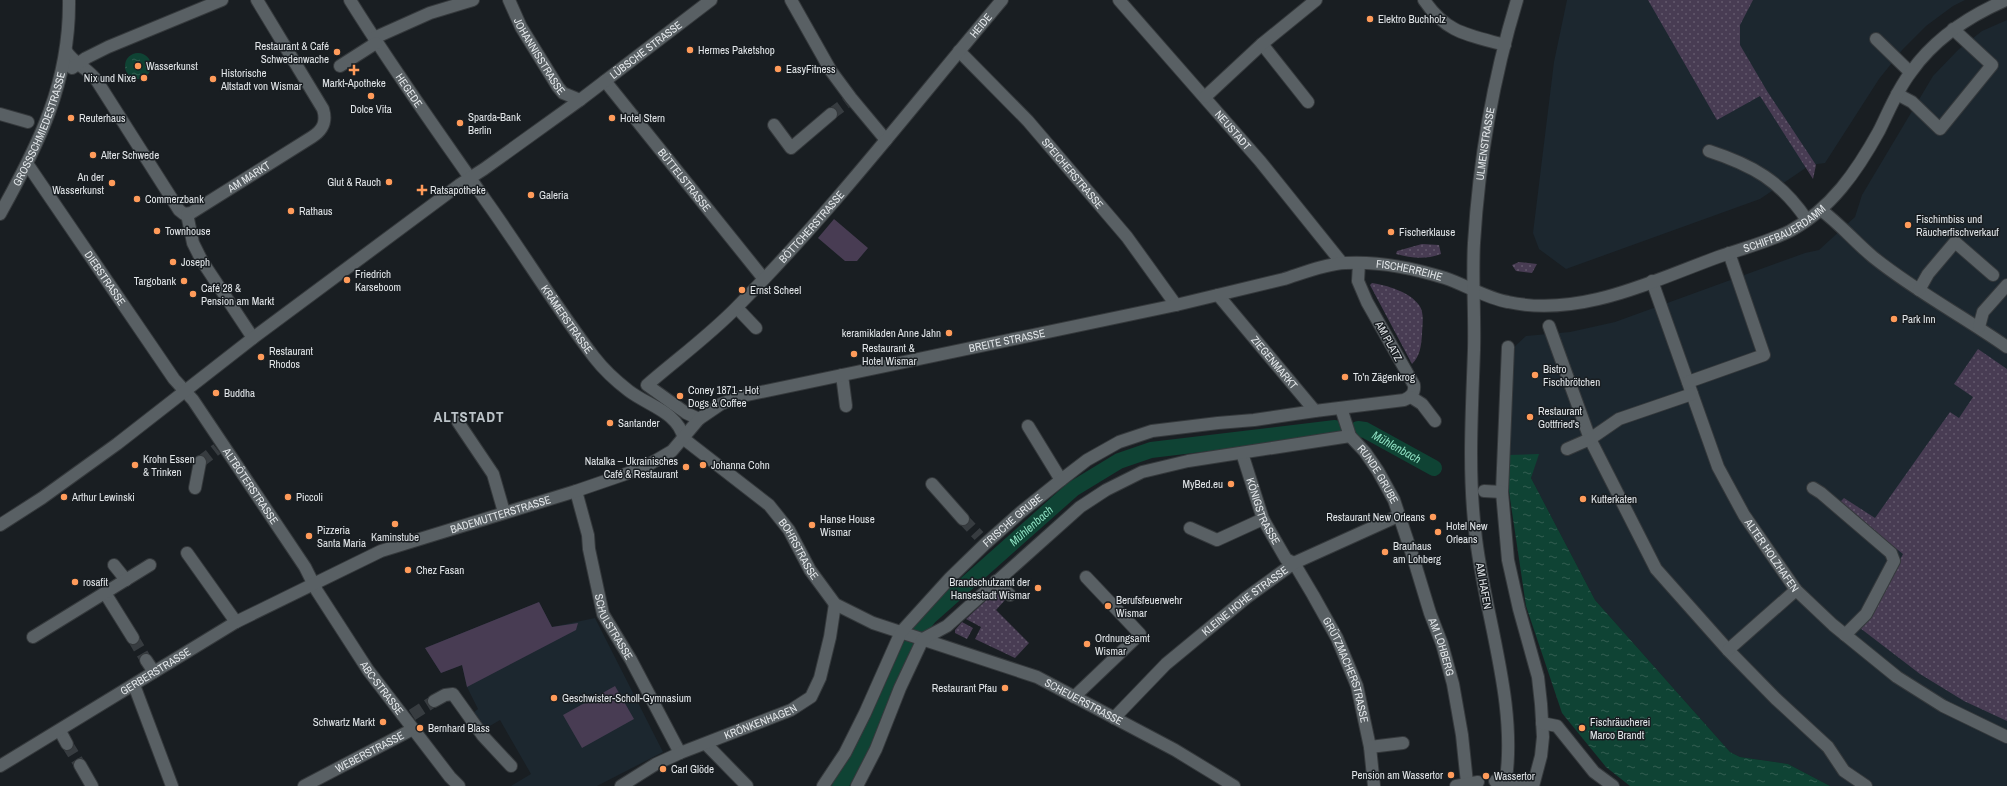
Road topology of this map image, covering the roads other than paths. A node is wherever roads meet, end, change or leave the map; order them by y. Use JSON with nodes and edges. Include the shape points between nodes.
{"nodes":[{"id":1,"x":69,"y":0,"type":"edge"},
{"id":2,"x":222,"y":0,"type":"edge"},
{"id":3,"x":257,"y":0,"type":"edge"},
{"id":4,"x":350,"y":0,"type":"edge"},
{"id":5,"x":474,"y":0,"type":"edge"},
{"id":6,"x":509,"y":0,"type":"edge"},
{"id":7,"x":711,"y":0,"type":"edge"},
{"id":8,"x":791,"y":0,"type":"edge"},
{"id":9,"x":1002,"y":0,"type":"edge"},
{"id":10,"x":1119,"y":0,"type":"edge"},
{"id":11,"x":1316,"y":0,"type":"edge"},
{"id":12,"x":1424,"y":0,"type":"edge"},
{"id":13,"x":1518,"y":0,"type":"edge"},
{"id":14,"x":2006,"y":0,"type":"edge"},
{"id":15,"x":1953,"y":29,"type":"junction"},
{"id":16,"x":1876,"y":39,"type":"dead end"},
{"id":17,"x":375,"y":40,"type":"junction"},
{"id":18,"x":1262,"y":44,"type":"junction"},
{"id":19,"x":1505,"y":45,"type":"junction"},
{"id":20,"x":108,"y":47,"type":"junction"},
{"id":21,"x":66,"y":51,"type":"junction"},
{"id":22,"x":959,"y":51,"type":"junction"},
{"id":23,"x":78,"y":64,"type":"junction"},
{"id":24,"x":340,"y":66,"type":"dead end"},
{"id":25,"x":1910,"y":72,"type":"junction"},
{"id":26,"x":97,"y":81,"type":"junction"},
{"id":27,"x":605,"y":81,"type":"junction"},
{"id":28,"x":60,"y":83,"type":"junction"},
{"id":29,"x":1897,"y":94,"type":"junction"},
{"id":30,"x":1205,"y":97,"type":"junction"},
{"id":31,"x":580,"y":100,"type":"junction"},
{"id":32,"x":1308,"y":102,"type":"dead end"},
{"id":33,"x":0,"y":114,"type":"edge"},
{"id":34,"x":831,"y":114,"type":"tunnel mouth"},
{"id":35,"x":28,"y":122,"type":"dead end"},
{"id":36,"x":774,"y":125,"type":"dead end"},
{"id":37,"x":886,"y":140,"type":"junction"},
{"id":38,"x":1709,"y":151,"type":"dead end"},
{"id":39,"x":28,"y":165,"type":"junction"},
{"id":40,"x":470,"y":179,"type":"junction"},
{"id":41,"x":1822,"y":210,"type":"junction"},
{"id":42,"x":0,"y":214,"type":"edge"},
{"id":43,"x":187,"y":214,"type":"junction"},
{"id":44,"x":1807,"y":220,"type":"junction"},
{"id":45,"x":1729,"y":253,"type":"junction"},
{"id":46,"x":1342,"y":263,"type":"junction"},
{"id":47,"x":1359,"y":263,"type":"junction"},
{"id":48,"x":1993,"y":276,"type":"dead end"},
{"id":49,"x":764,"y":279,"type":"junction"},
{"id":50,"x":1652,"y":281,"type":"junction"},
{"id":51,"x":2007,"y":285,"type":"edge"},
{"id":52,"x":1473,"y":290,"type":"junction"},
{"id":53,"x":1918,"y":290,"type":"junction"},
{"id":54,"x":1218,"y":295,"type":"junction"},
{"id":55,"x":1176,"y":305,"type":"junction"},
{"id":56,"x":737,"y":308,"type":"junction"},
{"id":57,"x":1549,"y":326,"type":"dead end"},
{"id":58,"x":1979,"y":327,"type":"junction"},
{"id":59,"x":756,"y":328,"type":"dead end"},
{"id":60,"x":253,"y":338,"type":"junction"},
{"id":61,"x":1508,"y":347,"type":"dead end"},
{"id":62,"x":2007,"y":347,"type":"edge"},
{"id":63,"x":842,"y":375,"type":"junction"},
{"id":64,"x":1688,"y":382,"type":"junction"},
{"id":65,"x":184,"y":390,"type":"junction"},
{"id":66,"x":1692,"y":394,"type":"junction"},
{"id":67,"x":1411,"y":397,"type":"junction"},
{"id":68,"x":846,"y":406,"type":"dead end"},
{"id":69,"x":1315,"y":410,"type":"junction"},
{"id":70,"x":1346,"y":411,"type":"junction"},
{"id":71,"x":699,"y":419,"type":"junction"},
{"id":72,"x":1435,"y":421,"type":"dead end"},
{"id":73,"x":458,"y":422,"type":"dead end"},
{"id":74,"x":1028,"y":426,"type":"dead end"},
{"id":75,"x":1346,"y":438,"type":"junction"},
{"id":76,"x":684,"y":439,"type":"junction"},
{"id":77,"x":1590,"y":439,"type":"junction"},
{"id":78,"x":1567,"y":449,"type":"dead end"},
{"id":79,"x":1242,"y":454,"type":"junction"},
{"id":80,"x":200,"y":462,"type":"tunnel mouth"},
{"id":81,"x":1061,"y":480,"type":"junction"},
{"id":82,"x":932,"y":484,"type":"dead end"},
{"id":83,"x":195,"y":488,"type":"dead end"},
{"id":84,"x":1813,"y":488,"type":"dead end"},
{"id":85,"x":576,"y":491,"type":"junction"},
{"id":86,"x":1484,"y":491,"type":"dead end"},
{"id":87,"x":1502,"y":492,"type":"junction"},
{"id":88,"x":504,"y":512,"type":"junction"},
{"id":89,"x":1398,"y":516,"type":"junction"},
{"id":90,"x":963,"y":519,"type":"tunnel mouth"},
{"id":91,"x":1263,"y":519,"type":"junction"},
{"id":92,"x":0,"y":525,"type":"edge"},
{"id":93,"x":1190,"y":528,"type":"dead end"},
{"id":94,"x":186,"y":553,"type":"dead end"},
{"id":95,"x":1294,"y":563,"type":"junction"},
{"id":96,"x":150,"y":565,"type":"dead end"},
{"id":97,"x":114,"y":566,"type":"dead end"},
{"id":98,"x":1086,"y":577,"type":"dead end"},
{"id":99,"x":126,"y":580,"type":"junction"},
{"id":100,"x":996,"y":581,"type":"junction"},
{"id":101,"x":314,"y":584,"type":"junction"},
{"id":102,"x":1796,"y":590,"type":"junction"},
{"id":103,"x":105,"y":593,"type":"junction"},
{"id":104,"x":1010,"y":595,"type":"dead end"},
{"id":105,"x":835,"y":604,"type":"junction"},
{"id":106,"x":236,"y":622,"type":"junction"},
{"id":107,"x":901,"y":632,"type":"junction"},
{"id":108,"x":1845,"y":635,"type":"junction"},
{"id":109,"x":33,"y":637,"type":"dead end"},
{"id":110,"x":132,"y":638,"type":"tunnel mouth"},
{"id":111,"x":924,"y":639,"type":"junction"},
{"id":112,"x":1728,"y":650,"type":"junction"},
{"id":113,"x":146,"y":660,"type":"tunnel mouth"},
{"id":114,"x":154,"y":672,"type":"junction"},
{"id":115,"x":134,"y":685,"type":"junction"},
{"id":116,"x":1074,"y":697,"type":"junction"},
{"id":117,"x":434,"y":701,"type":"tunnel mouth"},
{"id":118,"x":1114,"y":718,"type":"junction"},
{"id":119,"x":410,"y":721,"type":"junction"},
{"id":120,"x":1542,"y":723,"type":"junction"},
{"id":121,"x":60,"y":731,"type":"junction"},
{"id":122,"x":2007,"y":737,"type":"edge"},
{"id":123,"x":1403,"y":743,"type":"dead end"},
{"id":124,"x":67,"y":744,"type":"tunnel mouth"},
{"id":125,"x":706,"y":744,"type":"junction"},
{"id":126,"x":1370,"y":747,"type":"junction"},
{"id":127,"x":680,"y":753,"type":"junction"},
{"id":128,"x":80,"y":765,"type":"tunnel mouth"},
{"id":129,"x":0,"y":766,"type":"edge"},
{"id":130,"x":511,"y":766,"type":"dead end"},
{"id":131,"x":1502,"y":783,"type":"edge"},
{"id":132,"x":862,"y":784,"type":"edge"},
{"id":133,"x":1467,"y":784,"type":"edge"},
{"id":134,"x":92,"y":786,"type":"edge"},
{"id":135,"x":172,"y":786,"type":"edge"},
{"id":136,"x":304,"y":786,"type":"edge"},
{"id":137,"x":459,"y":786,"type":"edge"},
{"id":138,"x":622,"y":786,"type":"edge"},
{"id":139,"x":747,"y":786,"type":"edge"},
{"id":140,"x":823,"y":786,"type":"edge"},
{"id":141,"x":1234,"y":786,"type":"edge"},
{"id":142,"x":1374,"y":786,"type":"edge"},
{"id":143,"x":1528,"y":786,"type":"edge"},
{"id":144,"x":1533,"y":786,"type":"edge"},
{"id":145,"x":1613,"y":786,"type":"edge"},
{"id":146,"x":1866,"y":786,"type":"edge"}],
"edges":[{"from":1,"to":21,"type":"street","name":"GROSSSCHMIEDESTRASSE"},
{"from":2,"to":20,"type":"street"},
{"from":3,"to":43,"type":"street","name":"AM MARKT","via":[[323,109],[324,123],[321,130],[312,138],[206,206]]},
{"from":4,"to":17,"type":"street","name":"HEGEDE"},
{"from":5,"to":17,"type":"street","via":[[423,15]]},
{"from":6,"to":31,"type":"street","name":"JOHANNISSTRASSE","via":[[558,87],[563,93]]},
{"from":7,"to":27,"type":"street","name":"LÜBSCHE STRASSE"},
{"from":8,"to":37,"type":"street","via":[[849,100]]},
{"from":9,"to":22,"type":"street","name":"HEIDE"},
{"from":10,"to":30,"type":"street","name":"NEUSTADT"},
{"from":11,"to":18,"type":"street"},
{"from":12,"to":19,"type":"street","via":[[1438,19],[1446,25],[1466,34]]},
{"from":13,"to":19,"type":"street","name":"ULMENSTRASSE"},
{"from":14,"to":15,"type":"street","name":"SCHIFFBAUERDAMM","via":[[1985,9]]},
{"from":15,"to":25,"type":"street","name":"SCHIFFBAUERDAMM","via":[[1924,55]]},
{"from":15,"to":29,"type":"street","via":[[1992,65],[1940,129],[1912,102]]},
{"from":16,"to":25,"type":"street"},
{"from":17,"to":24,"type":"street"},
{"from":17,"to":40,"type":"street","name":"HEGEDE"},
{"from":18,"to":30,"type":"street"},
{"from":18,"to":32,"type":"street"},
{"from":19,"to":52,"type":"street","name":"ULMENSTRASSE","via":[[1482,151]]},
{"from":20,"to":23,"type":"street"},
{"from":20,"to":26,"type":"street","via":[[96,59]]},
{"from":21,"to":23,"type":"street"},
{"from":21,"to":28,"type":"street","name":"GROSSSCHMIEDESTRASSE"},
{"from":22,"to":37,"type":"street","name":"BÖTTCHERSTRASSE"},
{"from":22,"to":55,"type":"street","name":"SPEICHERSTRASSE","via":[[1033,127],[1127,237]]},
{"from":23,"to":26,"type":"street","via":[[91,72]]},
{"from":23,"to":28,"type":"street"},
{"from":25,"to":29,"type":"street","name":"SCHIFFBAUERDAMM"},
{"from":26,"to":43,"type":"street","via":[[179,210]]},
{"from":27,"to":31,"type":"street","name":"LÜBSCHE STRASSE"},
{"from":27,"to":49,"type":"street","name":"BÜTTELSTRASSE"},
{"from":28,"to":39,"type":"street","name":"GROSSSCHMIEDESTRASSE"},
{"from":29,"to":41,"type":"street","name":"SCHIFFBAUERDAMM","via":[[1853,174]]},
{"from":30,"to":46,"type":"street","name":"NEUSTADT"},
{"from":31,"to":40,"type":"street","name":"LÜBSCHE STRASSE"},
{"from":33,"to":35,"type":"street"},
{"from":34,"to":36,"type":"street","via":[[791,148]]},
{"from":37,"to":49,"type":"street","name":"BÖTTCHERSTRASSE","via":[[815,224]]},
{"from":38,"to":44,"type":"street","via":[[1735,160],[1759,173],[1791,197]]},
{"from":39,"to":42,"type":"street","name":"GROSSSCHMIEDESTRASSE"},
{"from":39,"to":65,"type":"street","name":"DIEBSTRASSE"},
{"from":40,"to":60,"type":"street","name":"LÜBSCHE STRASSE"},
{"from":40,"to":76,"type":"street","name":"KRÄMERSTRASSE","via":[[595,358],[616,382],[673,420],[682,431]]},
{"from":41,"to":44,"type":"street","name":"SCHIFFBAUERDAMM"},
{"from":41,"to":53,"type":"street","via":[[1873,257]]},
{"from":43,"to":60,"type":"street","via":[[193,243],[202,261]]},
{"from":44,"to":45,"type":"street","name":"SCHIFFBAUERDAMM","via":[[1790,231]]},
{"from":45,"to":50,"type":"street","name":"SCHIFFBAUERDAMM"},
{"from":45,"to":64,"type":"street","via":[[1764,355]]},
{"from":46,"to":47,"type":"street","name":"FISCHERREIHE"},
{"from":46,"to":54,"type":"street","name":"BREITE STRASSE"},
{"from":47,"to":52,"type":"street","name":"FISCHERREIHE","via":[[1384,264],[1446,278]]},
{"from":47,"to":67,"type":"street","name":"AM PLATZ","via":[[1358,281],[1367,302],[1414,385]]},
{"from":48,"to":53,"type":"street","via":[[1955,242]]},
{"from":49,"to":56,"type":"street","name":"BÖTTCHERSTRASSE"},
{"from":50,"to":52,"type":"street","name":"SCHIFFBAUERDAMM","via":[[1605,297],[1560,306],[1506,302]]},
{"from":50,"to":64,"type":"street","name":"ALTER HOLZHAFEN"},
{"from":51,"to":58,"type":"street","via":[[1983,312]]},
{"from":52,"to":131,"type":"street","name":"AM HAFEN","via":[[1471,438],[1475,530],[1505,699],[1507,748]]},
{"from":53,"to":58,"type":"street"},
{"from":54,"to":55,"type":"street","name":"BREITE STRASSE"},
{"from":54,"to":69,"type":"street","name":"ZIEGENMARKT"},
{"from":55,"to":63,"type":"street","name":"BREITE STRASSE"},
{"from":56,"to":59,"type":"street"},
{"from":56,"to":71,"type":"street","name":"BÖTTCHERSTRASSE","via":[[647,385],[686,413]]},
{"from":57,"to":77,"type":"street"},
{"from":58,"to":62,"type":"street"},
{"from":60,"to":65,"type":"street","name":"LÜBSCHE STRASSE"},
{"from":61,"to":87,"type":"street","via":[[1510,372]]},
{"from":63,"to":68,"type":"street"},
{"from":63,"to":71,"type":"street","name":"BREITE STRASSE","via":[[742,396],[721,404]]},
{"from":64,"to":66,"type":"street","name":"ALTER HOLZHAFEN"},
{"from":65,"to":92,"type":"street","name":"LÜBSCHE STRASSE","via":[[88,466]]},
{"from":65,"to":101,"type":"street","name":"ALTBÖTERSTRASSE","via":[[220,447],[306,568]]},
{"from":66,"to":77,"type":"street","via":[[1621,418]]},
{"from":66,"to":102,"type":"street","name":"ALTER HOLZHAFEN","via":[[1722,474],[1744,515]]},
{"from":67,"to":70,"type":"street"},
{"from":67,"to":72,"type":"street","via":[[1422,404]]},
{"from":69,"to":70,"type":"street"},
{"from":69,"to":81,"type":"street","name":"FRISCHE GRUBE","via":[[1254,420],[1152,431],[1119,442],[1087,460]]},
{"from":70,"to":75,"type":"street","name":"RUNDE GRUBE"},
{"from":71,"to":76,"type":"street","name":"BREITE STRASSE"},
{"from":73,"to":88,"type":"street","via":[[493,474]]},
{"from":74,"to":81,"type":"street"},
{"from":75,"to":79,"type":"street"},
{"from":75,"to":89,"type":"street","name":"RUNDE GRUBE","via":[[1365,452],[1378,471],[1394,500]]},
{"from":76,"to":85,"type":"street","name":"BADEMUTTERSTRASSE","via":[[672,451],[643,468]]},
{"from":76,"to":105,"type":"street","name":"BOHRSTRASSE","via":[[776,513],[789,530],[810,570]]},
{"from":77,"to":78,"type":"street"},
{"from":77,"to":112,"type":"street","via":[[1656,569]]},
{"from":79,"to":91,"type":"street","name":"KÖNIGSTRASSE"},
{"from":79,"to":100,"type":"street","via":[[1188,461],[1142,472],[1106,490],[1080,507]]},
{"from":80,"to":83,"type":"street"},
{"from":81,"to":107,"type":"street","name":"FRISCHE GRUBE","via":[[982,540]]},
{"from":82,"to":90,"type":"street"},
{"from":84,"to":108,"type":"street","via":[[1891,553],[1894,562],[1866,614]]},
{"from":85,"to":88,"type":"street","name":"BADEMUTTERSTRASSE"},
{"from":85,"to":127,"type":"street","name":"SCHULSTRASSE","via":[[588,535],[603,614],[631,660]]},
{"from":86,"to":87,"type":"street"},
{"from":87,"to":120,"type":"street","via":[[1508,560],[1538,677]]},
{"from":88,"to":101,"type":"street","name":"BADEMUTTERSTRASSE","via":[[381,551]]},
{"from":89,"to":95,"type":"street","name":"KLEINE HOHE STRASSE"},
{"from":89,"to":133,"type":"street","name":"AM LOHBERG","via":[[1426,593],[1453,684]]},
{"from":91,"to":93,"type":"street","via":[[1217,540]]},
{"from":91,"to":95,"type":"street","name":"KÖNIGSTRASSE","via":[[1286,559]]},
{"from":94,"to":106,"type":"street"},
{"from":95,"to":118,"type":"street","name":"KLEINE HOHE STRASSE","via":[[1240,603],[1166,664]]},
{"from":95,"to":126,"type":"street","name":"GRÜTZMACHERSTRASSE","via":[[1337,638],[1357,686]]},
{"from":96,"to":99,"type":"street"},
{"from":97,"to":99,"type":"street"},
{"from":98,"to":116,"type":"street","via":[[1140,634]]},
{"from":99,"to":103,"type":"street"},
{"from":100,"to":104,"type":"street"},
{"from":100,"to":111,"type":"street","via":[[947,626]]},
{"from":101,"to":106,"type":"street","name":"GERBERSTRASSE"},
{"from":101,"to":119,"type":"street","name":"ABC-STRASSE","via":[[368,670]]},
{"from":102,"to":108,"type":"street","name":"ALTER HOLZHAFEN"},
{"from":102,"to":112,"type":"street"},
{"from":103,"to":109,"type":"street"},
{"from":103,"to":110,"type":"street"},
{"from":105,"to":107,"type":"street","name":"BOHRSTRASSE","via":[[866,620]]},
{"from":105,"to":125,"type":"street","name":"KRÖNKENHAGEN","via":[[820,678],[811,697],[791,710]]},
{"from":106,"to":114,"type":"street","name":"GERBERSTRASSE"},
{"from":107,"to":111,"type":"street","name":"BOHRSTRASSE"},
{"from":107,"to":140,"type":"street","name":"FRISCHE GRUBE","via":[[845,753]]},
{"from":108,"to":122,"type":"street","name":"ALTER HOLZHAFEN","via":[[1897,677],[1943,706]]},
{"from":111,"to":116,"type":"street","name":"SCHEUERSTRASSE","via":[[1029,674]]},
{"from":111,"to":132,"type":"street","via":[[900,688]]},
{"from":112,"to":146,"type":"street","via":[[1828,747],[1844,771]]},
{"from":113,"to":114,"type":"street"},
{"from":114,"to":115,"type":"street","name":"GERBERSTRASSE"},
{"from":115,"to":121,"type":"street","name":"GERBERSTRASSE"},
{"from":115,"to":135,"type":"street"},
{"from":116,"to":118,"type":"street","name":"SCHEUERSTRASSE"},
{"from":117,"to":130,"type":"street","via":[[453,694],[483,736]]},
{"from":118,"to":141,"type":"street","name":"SCHEUERSTRASSE","via":[[1175,750]]},
{"from":119,"to":136,"type":"street","name":"WEBERSTRASSE"},
{"from":119,"to":137,"type":"street","name":"ABC-STRASSE","via":[[450,778]]},
{"from":120,"to":144,"type":"street","via":[[1541,756]]},
{"from":120,"to":145,"type":"street","via":[[1557,726],[1594,772]]},
{"from":121,"to":124,"type":"street"},
{"from":121,"to":129,"type":"street","name":"GERBERSTRASSE"},
{"from":123,"to":126,"type":"street"},
{"from":125,"to":127,"type":"street","name":"KRÖNKENHAGEN"},
{"from":125,"to":139,"type":"street"},
{"from":126,"to":142,"type":"street","name":"GRÜTZMACHERSTRASSE"},
{"from":127,"to":138,"type":"street","name":"KRÖNKENHAGEN","via":[[656,764]]},
{"from":128,"to":134,"type":"street"},
{"from":131,"to":143,"type":"street","via":[[1516,781]]}]}
